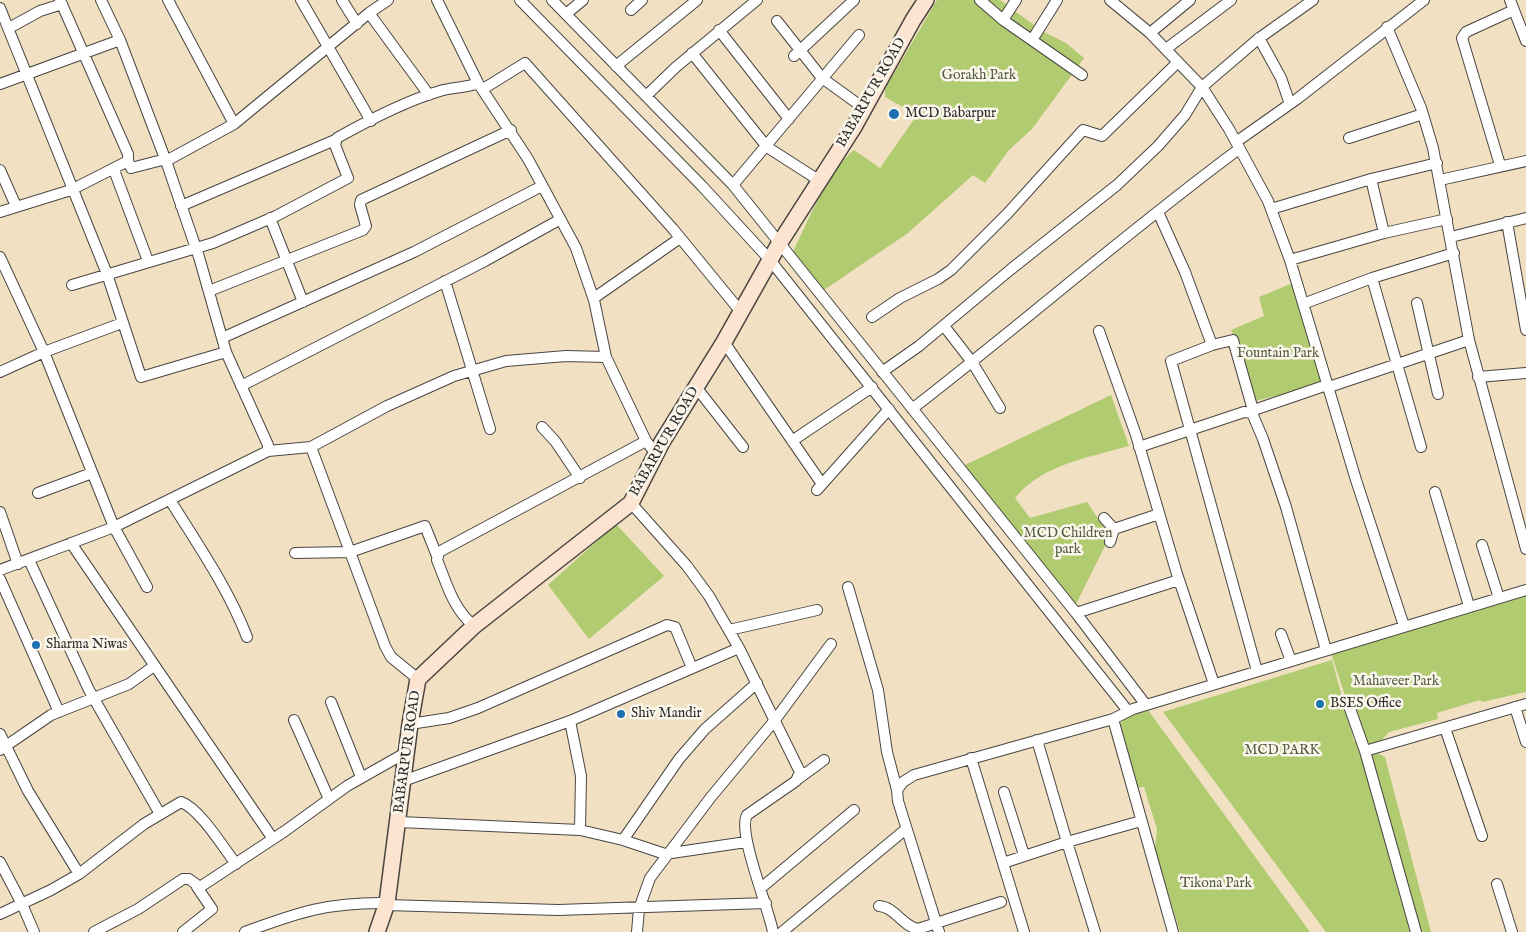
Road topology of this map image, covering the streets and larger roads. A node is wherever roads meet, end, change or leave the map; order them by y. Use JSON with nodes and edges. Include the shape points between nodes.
{"nodes":[{"id":1,"x":101,"y":0,"type":"edge"},
{"id":2,"x":168,"y":0,"type":"edge"},
{"id":3,"x":301,"y":0,"type":"edge"},
{"id":4,"x":342,"y":0,"type":"edge"},
{"id":5,"x":387,"y":0,"type":"edge"},
{"id":6,"x":437,"y":0,"type":"edge"},
{"id":7,"x":520,"y":0,"type":"edge"},
{"id":8,"x":552,"y":0,"type":"edge"},
{"id":9,"x":583,"y":0,"type":"edge"},
{"id":10,"x":642,"y":0,"type":"edge"},
{"id":11,"x":697,"y":0,"type":"edge"},
{"id":12,"x":757,"y":0,"type":"edge"},
{"id":13,"x":854,"y":0,"type":"edge"},
{"id":14,"x":926,"y":0,"type":"edge"},
{"id":15,"x":980,"y":0,"type":"edge"},
{"id":16,"x":1016,"y":0,"type":"edge"},
{"id":17,"x":1057,"y":0,"type":"edge"},
{"id":18,"x":1110,"y":0,"type":"edge"},
{"id":19,"x":1190,"y":0,"type":"edge"},
{"id":20,"x":1231,"y":0,"type":"edge"},
{"id":21,"x":1312,"y":0,"type":"edge"},
{"id":22,"x":1424,"y":0,"type":"edge"},
{"id":23,"x":61,"y":2,"type":"edge"},
{"id":24,"x":0,"y":8,"type":"edge"},
{"id":25,"x":631,"y":10,"type":"dead end"},
{"id":26,"x":1517,"y":11,"type":"edge"},
{"id":27,"x":369,"y":13,"type":"junction"},
{"id":28,"x":566,"y":14,"type":"junction"},
{"id":29,"x":777,"y":20,"type":"dead end"},
{"id":30,"x":1003,"y":20,"type":"junction"},
{"id":31,"x":357,"y":24,"type":"junction"},
{"id":32,"x":1388,"y":27,"type":"junction"},
{"id":33,"x":10,"y":28,"type":"junction"},
{"id":34,"x":719,"y":30,"type":"junction"},
{"id":35,"x":1150,"y":33,"type":"junction"},
{"id":36,"x":859,"y":35,"type":"dead end"},
{"id":37,"x":1259,"y":38,"type":"junction"},
{"id":38,"x":120,"y":40,"type":"junction"},
{"id":39,"x":1032,"y":40,"type":"junction"},
{"id":40,"x":1526,"y":41,"type":"edge"},
{"id":41,"x":329,"y":48,"type":"junction"},
{"id":42,"x":1166,"y":49,"type":"junction"},
{"id":43,"x":797,"y":52,"type":"junction"},
{"id":44,"x":83,"y":53,"type":"junction"},
{"id":45,"x":692,"y":53,"type":"junction"},
{"id":46,"x":1178,"y":62,"type":"junction"},
{"id":47,"x":616,"y":66,"type":"junction"},
{"id":48,"x":27,"y":74,"type":"junction"},
{"id":49,"x":1082,"y":75,"type":"dead end"},
{"id":50,"x":822,"y":78,"type":"junction"},
{"id":51,"x":0,"y":84,"type":"edge"},
{"id":52,"x":480,"y":86,"type":"junction"},
{"id":53,"x":1202,"y":87,"type":"junction"},
{"id":54,"x":428,"y":95,"type":"junction"},
{"id":55,"x":646,"y":96,"type":"junction"},
{"id":56,"x":1290,"y":104,"type":"junction"},
{"id":57,"x":865,"y":109,"type":"junction"},
{"id":58,"x":1423,"y":114,"type":"junction"},
{"id":59,"x":789,"y":119,"type":"junction"},
{"id":60,"x":371,"y":121,"type":"junction"},
{"id":61,"x":234,"y":124,"type":"junction"},
{"id":62,"x":511,"y":130,"type":"junction"},
{"id":63,"x":1349,"y":138,"type":"dead end"},
{"id":64,"x":336,"y":140,"type":"junction"},
{"id":65,"x":1238,"y":146,"type":"junction"},
{"id":66,"x":766,"y":148,"type":"junction"},
{"id":67,"x":166,"y":160,"type":"junction"},
{"id":68,"x":128,"y":161,"type":"junction"},
{"id":69,"x":1526,"y":161,"type":"edge"},
{"id":70,"x":1437,"y":163,"type":"junction"},
{"id":71,"x":1500,"y":165,"type":"junction"},
{"id":72,"x":0,"y":170,"type":"edge"},
{"id":73,"x":114,"y":170,"type":"junction"},
{"id":74,"x":1371,"y":179,"type":"junction"},
{"id":75,"x":1440,"y":180,"type":"junction"},
{"id":76,"x":820,"y":181,"type":"junction"},
{"id":77,"x":733,"y":185,"type":"junction"},
{"id":78,"x":542,"y":186,"type":"junction"},
{"id":79,"x":71,"y":190,"type":"junction"},
{"id":80,"x":16,"y":206,"type":"junction"},
{"id":81,"x":181,"y":206,"type":"junction"},
{"id":82,"x":1271,"y":209,"type":"junction"},
{"id":83,"x":0,"y":212,"type":"edge"},
{"id":84,"x":1158,"y":212,"type":"junction"},
{"id":85,"x":270,"y":218,"type":"junction"},
{"id":86,"x":1526,"y":218,"type":"edge"},
{"id":87,"x":1447,"y":219,"type":"junction"},
{"id":88,"x":559,"y":220,"type":"junction"},
{"id":89,"x":1506,"y":222,"type":"junction"},
{"id":90,"x":1384,"y":234,"type":"junction"},
{"id":91,"x":1451,"y":237,"type":"junction"},
{"id":92,"x":680,"y":238,"type":"junction"},
{"id":93,"x":779,"y":244,"type":"junction"},
{"id":94,"x":196,"y":249,"type":"junction"},
{"id":95,"x":1454,"y":253,"type":"junction"},
{"id":96,"x":0,"y":257,"type":"edge"},
{"id":97,"x":770,"y":260,"type":"junction"},
{"id":98,"x":1290,"y":260,"type":"junction"},
{"id":99,"x":287,"y":261,"type":"junction"},
{"id":100,"x":148,"y":262,"type":"junction"},
{"id":101,"x":107,"y":274,"type":"junction"},
{"id":102,"x":1372,"y":278,"type":"junction"},
{"id":103,"x":445,"y":281,"type":"junction"},
{"id":104,"x":72,"y":285,"type":"dead end"},
{"id":105,"x":209,"y":291,"type":"junction"},
{"id":106,"x":594,"y":298,"type":"junction"},
{"id":107,"x":304,"y":302,"type":"junction"},
{"id":108,"x":1417,"y":303,"type":"dead end"},
{"id":109,"x":1303,"y":304,"type":"junction"},
{"id":110,"x":741,"y":312,"type":"junction"},
{"id":111,"x":872,"y":317,"type":"dead end"},
{"id":112,"x":122,"y":323,"type":"junction"},
{"id":113,"x":944,"y":326,"type":"junction"},
{"id":114,"x":1526,"y":330,"type":"edge"},
{"id":115,"x":1099,"y":331,"type":"dead end"},
{"id":116,"x":222,"y":338,"type":"junction"},
{"id":117,"x":1469,"y":340,"type":"junction"},
{"id":118,"x":724,"y":342,"type":"junction"},
{"id":119,"x":1212,"y":345,"type":"junction"},
{"id":120,"x":44,"y":352,"type":"junction"},
{"id":121,"x":226,"y":352,"type":"junction"},
{"id":122,"x":1428,"y":354,"type":"junction"},
{"id":123,"x":606,"y":357,"type":"junction"},
{"id":124,"x":972,"y":362,"type":"junction"},
{"id":125,"x":1398,"y":364,"type":"junction"},
{"id":126,"x":472,"y":370,"type":"junction"},
{"id":127,"x":0,"y":372,"type":"edge"},
{"id":128,"x":882,"y":372,"type":"junction"},
{"id":129,"x":1526,"y":373,"type":"edge"},
{"id":130,"x":1478,"y":377,"type":"junction"},
{"id":131,"x":241,"y":386,"type":"junction"},
{"id":132,"x":696,"y":387,"type":"junction"},
{"id":133,"x":872,"y":387,"type":"junction"},
{"id":134,"x":1327,"y":387,"type":"junction"},
{"id":135,"x":1438,"y":394,"type":"dead end"},
{"id":136,"x":912,"y":408,"type":"junction"},
{"id":137,"x":1000,"y":408,"type":"dead end"},
{"id":138,"x":889,"y":410,"type":"junction"},
{"id":139,"x":1251,"y":411,"type":"junction"},
{"id":140,"x":542,"y":427,"type":"dead end"},
{"id":141,"x":490,"y":429,"type":"dead end"},
{"id":142,"x":1190,"y":429,"type":"junction"},
{"id":143,"x":646,"y":441,"type":"junction"},
{"id":144,"x":792,"y":441,"type":"junction"},
{"id":145,"x":311,"y":447,"type":"junction"},
{"id":146,"x":743,"y":447,"type":"dead end"},
{"id":147,"x":1139,"y":447,"type":"junction"},
{"id":148,"x":1421,"y":447,"type":"dead end"},
{"id":149,"x":268,"y":451,"type":"junction"},
{"id":150,"x":656,"y":454,"type":"junction"},
{"id":151,"x":92,"y":474,"type":"junction"},
{"id":152,"x":580,"y":478,"type":"junction"},
{"id":153,"x":1435,"y":492,"type":"dead end"},
{"id":154,"x":38,"y":493,"type":"dead end"},
{"id":155,"x":170,"y":500,"type":"junction"},
{"id":156,"x":631,"y":503,"type":"junction"},
{"id":157,"x":0,"y":512,"type":"edge"},
{"id":158,"x":1159,"y":514,"type":"junction"},
{"id":159,"x":1104,"y":518,"type":"dead end"},
{"id":160,"x":114,"y":527,"type":"junction"},
{"id":161,"x":1114,"y":529,"type":"junction"},
{"id":162,"x":1110,"y":542,"type":"dead end"},
{"id":163,"x":71,"y":543,"type":"junction"},
{"id":164,"x":1482,"y":546,"type":"dead end"},
{"id":165,"x":1526,"y":549,"type":"edge"},
{"id":166,"x":350,"y":552,"type":"junction"},
{"id":167,"x":295,"y":553,"type":"dead end"},
{"id":168,"x":437,"y":556,"type":"junction"},
{"id":169,"x":29,"y":560,"type":"junction"},
{"id":170,"x":18,"y":564,"type":"junction"},
{"id":171,"x":0,"y":570,"type":"edge"},
{"id":172,"x":0,"y":579,"type":"edge"},
{"id":173,"x":1179,"y":580,"type":"junction"},
{"id":174,"x":148,"y":587,"type":"dead end"},
{"id":175,"x":848,"y":587,"type":"dead end"},
{"id":176,"x":1526,"y":590,"type":"edge"},
{"id":177,"x":1499,"y":598,"type":"junction"},
{"id":178,"x":1469,"y":606,"type":"junction"},
{"id":179,"x":817,"y":610,"type":"dead end"},
{"id":180,"x":1076,"y":612,"type":"junction"},
{"id":181,"x":474,"y":626,"type":"junction"},
{"id":182,"x":1404,"y":626,"type":"junction"},
{"id":183,"x":729,"y":630,"type":"junction"},
{"id":184,"x":1281,"y":634,"type":"dead end"},
{"id":185,"x":247,"y":637,"type":"dead end"},
{"id":186,"x":831,"y":644,"type":"dead end"},
{"id":187,"x":739,"y":648,"type":"junction"},
{"id":188,"x":1326,"y":650,"type":"junction"},
{"id":189,"x":1291,"y":661,"type":"junction"},
{"id":190,"x":154,"y":666,"type":"junction"},
{"id":191,"x":692,"y":668,"type":"junction"},
{"id":192,"x":1257,"y":671,"type":"junction"},
{"id":193,"x":418,"y":679,"type":"junction"},
{"id":194,"x":757,"y":683,"type":"junction"},
{"id":195,"x":1214,"y":684,"type":"junction"},
{"id":196,"x":94,"y":699,"type":"junction"},
{"id":197,"x":331,"y":702,"type":"dead end"},
{"id":198,"x":1348,"y":703,"type":"dead end"},
{"id":199,"x":1526,"y":704,"type":"edge"},
{"id":200,"x":1515,"y":707,"type":"junction"},
{"id":201,"x":1137,"y":708,"type":"junction"},
{"id":202,"x":59,"y":712,"type":"junction"},
{"id":203,"x":1113,"y":719,"type":"junction"},
{"id":204,"x":294,"y":720,"type":"dead end"},
{"id":205,"x":775,"y":720,"type":"junction"},
{"id":206,"x":570,"y":721,"type":"junction"},
{"id":207,"x":410,"y":724,"type":"junction"},
{"id":208,"x":1445,"y":728,"type":"junction"},
{"id":209,"x":0,"y":734,"type":"edge"},
{"id":210,"x":1037,"y":740,"type":"junction"},
{"id":211,"x":1526,"y":742,"type":"edge"},
{"id":212,"x":3,"y":748,"type":"edge"},
{"id":213,"x":1365,"y":751,"type":"junction"},
{"id":214,"x":407,"y":752,"type":"junction"},
{"id":215,"x":971,"y":758,"type":"junction"},
{"id":216,"x":824,"y":760,"type":"dead end"},
{"id":217,"x":361,"y":777,"type":"junction"},
{"id":218,"x":798,"y":779,"type":"junction"},
{"id":219,"x":404,"y":781,"type":"junction"},
{"id":220,"x":898,"y":790,"type":"junction"},
{"id":221,"x":1004,"y":792,"type":"dead end"},
{"id":222,"x":329,"y":799,"type":"junction"},
{"id":223,"x":854,"y":810,"type":"dead end"},
{"id":224,"x":160,"y":814,"type":"junction"},
{"id":225,"x":1141,"y":821,"type":"junction"},
{"id":226,"x":399,"y":822,"type":"junction"},
{"id":227,"x":906,"y":829,"type":"junction"},
{"id":228,"x":580,"y":830,"type":"junction"},
{"id":229,"x":1482,"y":836,"type":"dead end"},
{"id":230,"x":274,"y":839,"type":"junction"},
{"id":231,"x":622,"y":840,"type":"junction"},
{"id":232,"x":746,"y":842,"type":"junction"},
{"id":233,"x":1067,"y":842,"type":"junction"},
{"id":234,"x":668,"y":854,"type":"junction"},
{"id":235,"x":1024,"y":855,"type":"junction"},
{"id":236,"x":0,"y":862,"type":"edge"},
{"id":237,"x":1003,"y":863,"type":"junction"},
{"id":238,"x":236,"y":864,"type":"junction"},
{"id":239,"x":79,"y":874,"type":"junction"},
{"id":240,"x":1497,"y":884,"type":"dead end"},
{"id":241,"x":197,"y":887,"type":"junction"},
{"id":242,"x":761,"y":888,"type":"junction"},
{"id":243,"x":1001,"y":902,"type":"dead end"},
{"id":244,"x":766,"y":903,"type":"junction"},
{"id":245,"x":22,"y":904,"type":"junction"},
{"id":246,"x":387,"y":904,"type":"junction"},
{"id":247,"x":879,"y":906,"type":"dead end"},
{"id":248,"x":640,"y":908,"type":"junction"},
{"id":249,"x":0,"y":914,"type":"edge"},
{"id":250,"x":938,"y":928,"type":"edge"},
{"id":251,"x":34,"y":932,"type":"edge"},
{"id":252,"x":94,"y":932,"type":"edge"},
{"id":253,"x":183,"y":932,"type":"edge"},
{"id":254,"x":245,"y":932,"type":"edge"},
{"id":255,"x":377,"y":932,"type":"edge"},
{"id":256,"x":637,"y":932,"type":"edge"},
{"id":257,"x":773,"y":932,"type":"edge"},
{"id":258,"x":782,"y":932,"type":"edge"},
{"id":259,"x":1024,"y":932,"type":"edge"},
{"id":260,"x":1095,"y":932,"type":"edge"},
{"id":261,"x":1173,"y":932,"type":"edge"},
{"id":262,"x":1416,"y":932,"type":"edge"},
{"id":263,"x":1512,"y":932,"type":"edge"}],
"edges":[{"from":1,"to":38,"type":"street"},
{"from":2,"to":61,"type":"street"},
{"from":3,"to":41,"type":"street"},
{"from":4,"to":31,"type":"street"},
{"from":5,"to":27,"type":"street"},
{"from":6,"to":52,"type":"street"},
{"from":7,"to":97,"type":"street"},
{"from":8,"to":28,"type":"street"},
{"from":9,"to":28,"type":"street"},
{"from":10,"to":25,"type":"street"},
{"from":11,"to":47,"type":"street"},
{"from":12,"to":34,"type":"street"},
{"from":13,"to":43,"type":"street"},
{"from":14,"to":57,"type":"street","name":"BABARPUR ROAD"},
{"from":15,"to":30,"type":"street"},
{"from":16,"to":30,"type":"street"},
{"from":17,"to":39,"type":"street"},
{"from":18,"to":35,"type":"street"},
{"from":19,"to":35,"type":"street"},
{"from":20,"to":42,"type":"street"},
{"from":21,"to":37,"type":"street"},
{"from":22,"to":32,"type":"street"},
{"from":23,"to":33,"type":"street"},
{"from":23,"to":44,"type":"street"},
{"from":24,"to":33,"type":"street"},
{"from":26,"to":40,"type":"street"},
{"from":26,"to":71,"type":"street","via":[[1466,32],[1462,38]]},
{"from":27,"to":31,"type":"street"},
{"from":27,"to":54,"type":"street"},
{"from":28,"to":47,"type":"street"},
{"from":29,"to":43,"type":"street"},
{"from":30,"to":39,"type":"street"},
{"from":31,"to":41,"type":"street"},
{"from":32,"to":56,"type":"street"},
{"from":32,"to":58,"type":"street"},
{"from":33,"to":48,"type":"street"},
{"from":34,"to":45,"type":"street"},
{"from":34,"to":59,"type":"street"},
{"from":35,"to":42,"type":"street"},
{"from":36,"to":50,"type":"street"},
{"from":37,"to":53,"type":"street"},
{"from":37,"to":56,"type":"street","via":[[1281,78]]},
{"from":38,"to":44,"type":"street"},
{"from":38,"to":67,"type":"street"},
{"from":39,"to":49,"type":"street"},
{"from":41,"to":60,"type":"street"},
{"from":41,"to":61,"type":"street"},
{"from":42,"to":46,"type":"street"},
{"from":43,"to":50,"type":"street"},
{"from":44,"to":48,"type":"street"},
{"from":44,"to":68,"type":"street","via":[[128,154]]},
{"from":45,"to":55,"type":"street"},
{"from":45,"to":66,"type":"street"},
{"from":46,"to":53,"type":"street"},
{"from":46,"to":111,"type":"street","via":[[1102,136],[1083,130],[951,270],[907,293]]},
{"from":47,"to":55,"type":"street"},
{"from":48,"to":51,"type":"street"},
{"from":48,"to":79,"type":"street"},
{"from":50,"to":57,"type":"street"},
{"from":50,"to":59,"type":"street"},
{"from":52,"to":54,"type":"street","via":[[442,90]]},
{"from":52,"to":62,"type":"street"},
{"from":52,"to":92,"type":"street","via":[[525,63]]},
{"from":53,"to":65,"type":"street"},
{"from":53,"to":113,"type":"street","via":[[1185,114],[1138,166]]},
{"from":54,"to":60,"type":"street"},
{"from":55,"to":77,"type":"street"},
{"from":56,"to":65,"type":"street"},
{"from":57,"to":76,"type":"street","name":"BABARPUR ROAD"},
{"from":58,"to":63,"type":"street"},
{"from":58,"to":70,"type":"street"},
{"from":59,"to":66,"type":"street"},
{"from":60,"to":64,"type":"street"},
{"from":61,"to":67,"type":"street"},
{"from":62,"to":78,"type":"street"},
{"from":62,"to":99,"type":"street","via":[[365,197],[360,205],[366,223],[363,230]]},
{"from":64,"to":81,"type":"street"},
{"from":64,"to":85,"type":"street","via":[[347,180]]},
{"from":65,"to":82,"type":"street"},
{"from":65,"to":84,"type":"street"},
{"from":66,"to":76,"type":"street"},
{"from":66,"to":77,"type":"street"},
{"from":67,"to":68,"type":"street","via":[[131,168]]},
{"from":67,"to":81,"type":"street"},
{"from":68,"to":73,"type":"street"},
{"from":69,"to":71,"type":"street"},
{"from":70,"to":74,"type":"street"},
{"from":70,"to":75,"type":"street"},
{"from":71,"to":75,"type":"street"},
{"from":72,"to":80,"type":"street"},
{"from":73,"to":79,"type":"street"},
{"from":73,"to":100,"type":"street"},
{"from":74,"to":82,"type":"street"},
{"from":74,"to":90,"type":"street"},
{"from":75,"to":87,"type":"street"},
{"from":76,"to":93,"type":"street","name":"BABARPUR ROAD"},
{"from":77,"to":93,"type":"street"},
{"from":78,"to":88,"type":"street"},
{"from":78,"to":107,"type":"street","via":[[449,235]]},
{"from":79,"to":80,"type":"street"},
{"from":79,"to":101,"type":"street"},
{"from":80,"to":83,"type":"street"},
{"from":81,"to":94,"type":"street"},
{"from":82,"to":98,"type":"street"},
{"from":84,"to":119,"type":"street"},
{"from":84,"to":124,"type":"street"},
{"from":85,"to":94,"type":"street"},
{"from":85,"to":99,"type":"street"},
{"from":86,"to":89,"type":"street"},
{"from":87,"to":90,"type":"street"},
{"from":87,"to":91,"type":"street"},
{"from":88,"to":103,"type":"street"},
{"from":88,"to":106,"type":"street","via":[[576,248]]},
{"from":89,"to":91,"type":"street"},
{"from":89,"to":114,"type":"street"},
{"from":90,"to":98,"type":"street"},
{"from":91,"to":95,"type":"street"},
{"from":92,"to":106,"type":"street"},
{"from":92,"to":110,"type":"street"},
{"from":93,"to":97,"type":"street","name":"BABARPUR ROAD"},
{"from":93,"to":128,"type":"street"},
{"from":94,"to":100,"type":"street"},
{"from":94,"to":105,"type":"street"},
{"from":95,"to":102,"type":"street"},
{"from":95,"to":117,"type":"street"},
{"from":96,"to":120,"type":"street"},
{"from":97,"to":110,"type":"street","name":"BABARPUR ROAD"},
{"from":97,"to":133,"type":"street"},
{"from":98,"to":109,"type":"street"},
{"from":99,"to":105,"type":"street"},
{"from":99,"to":107,"type":"street"},
{"from":100,"to":101,"type":"street"},
{"from":101,"to":104,"type":"street"},
{"from":101,"to":112,"type":"street"},
{"from":102,"to":109,"type":"street"},
{"from":102,"to":125,"type":"street"},
{"from":103,"to":126,"type":"street"},
{"from":103,"to":131,"type":"street"},
{"from":105,"to":116,"type":"street"},
{"from":106,"to":123,"type":"street"},
{"from":107,"to":116,"type":"street"},
{"from":108,"to":122,"type":"street"},
{"from":109,"to":134,"type":"street"},
{"from":110,"to":118,"type":"street","name":"BABARPUR ROAD"},
{"from":112,"to":120,"type":"street"},
{"from":112,"to":121,"type":"street","via":[[143,377]]},
{"from":113,"to":124,"type":"street"},
{"from":113,"to":128,"type":"street"},
{"from":115,"to":147,"type":"street"},
{"from":116,"to":121,"type":"street"},
{"from":117,"to":122,"type":"street"},
{"from":117,"to":130,"type":"street"},
{"from":118,"to":132,"type":"street","name":"BABARPUR ROAD"},
{"from":118,"to":144,"type":"street"},
{"from":119,"to":139,"type":"street","via":[[1233,340]]},
{"from":119,"to":142,"type":"street","via":[[1171,361]]},
{"from":120,"to":127,"type":"street"},
{"from":120,"to":151,"type":"street"},
{"from":121,"to":131,"type":"street"},
{"from":122,"to":125,"type":"street"},
{"from":122,"to":135,"type":"street"},
{"from":123,"to":126,"type":"street","via":[[506,361]]},
{"from":123,"to":143,"type":"street"},
{"from":124,"to":136,"type":"street"},
{"from":124,"to":137,"type":"street"},
{"from":125,"to":134,"type":"street"},
{"from":125,"to":148,"type":"street"},
{"from":126,"to":141,"type":"street"},
{"from":126,"to":145,"type":"street","via":[[387,406]]},
{"from":128,"to":136,"type":"street"},
{"from":129,"to":130,"type":"street"},
{"from":130,"to":165,"type":"street"},
{"from":131,"to":149,"type":"street"},
{"from":132,"to":146,"type":"street"},
{"from":132,"to":150,"type":"street","name":"BABARPUR ROAD"},
{"from":133,"to":138,"type":"street"},
{"from":133,"to":144,"type":"street"},
{"from":134,"to":139,"type":"street"},
{"from":134,"to":182,"type":"street"},
{"from":136,"to":180,"type":"street"},
{"from":138,"to":144,"type":"street","via":[[819,487]]},
{"from":138,"to":201,"type":"street"},
{"from":139,"to":142,"type":"street"},
{"from":139,"to":188,"type":"street","via":[[1286,508]]},
{"from":140,"to":152,"type":"street"},
{"from":142,"to":147,"type":"street"},
{"from":142,"to":192,"type":"street"},
{"from":143,"to":150,"type":"street"},
{"from":143,"to":152,"type":"street"},
{"from":145,"to":149,"type":"street"},
{"from":145,"to":166,"type":"street"},
{"from":147,"to":158,"type":"street"},
{"from":149,"to":155,"type":"street"},
{"from":150,"to":156,"type":"street","name":"BABARPUR ROAD"},
{"from":151,"to":154,"type":"street"},
{"from":151,"to":160,"type":"street"},
{"from":152,"to":168,"type":"street","via":[[442,550]]},
{"from":153,"to":178,"type":"street"},
{"from":155,"to":160,"type":"street"},
{"from":155,"to":185,"type":"street","via":[[218,576]]},
{"from":156,"to":181,"type":"street","name":"BABARPUR ROAD"},
{"from":156,"to":183,"type":"street","via":[[687,566]]},
{"from":157,"to":170,"type":"street"},
{"from":158,"to":161,"type":"street"},
{"from":158,"to":173,"type":"street"},
{"from":159,"to":161,"type":"street"},
{"from":160,"to":163,"type":"street"},
{"from":160,"to":174,"type":"street"},
{"from":161,"to":162,"type":"street"},
{"from":163,"to":169,"type":"street"},
{"from":163,"to":190,"type":"street"},
{"from":164,"to":177,"type":"street"},
{"from":166,"to":167,"type":"street"},
{"from":166,"to":168,"type":"street","via":[[425,526]]},
{"from":166,"to":193,"type":"street","via":[[388,652]]},
{"from":168,"to":181,"type":"street","via":[[454,604]]},
{"from":169,"to":170,"type":"street"},
{"from":169,"to":196,"type":"street"},
{"from":170,"to":171,"type":"street"},
{"from":172,"to":202,"type":"street"},
{"from":173,"to":180,"type":"street"},
{"from":173,"to":195,"type":"street"},
{"from":175,"to":220,"type":"street","via":[[878,690],[887,752]]},
{"from":176,"to":177,"type":"street"},
{"from":177,"to":178,"type":"street"},
{"from":178,"to":182,"type":"street"},
{"from":179,"to":183,"type":"street"},
{"from":180,"to":201,"type":"street"},
{"from":181,"to":193,"type":"street","name":"BABARPUR ROAD"},
{"from":182,"to":188,"type":"street"},
{"from":183,"to":187,"type":"street"},
{"from":184,"to":189,"type":"street"},
{"from":186,"to":205,"type":"street"},
{"from":187,"to":191,"type":"street"},
{"from":187,"to":194,"type":"street"},
{"from":188,"to":189,"type":"street"},
{"from":189,"to":192,"type":"street"},
{"from":190,"to":196,"type":"street","via":[[129,684]]},
{"from":190,"to":230,"type":"street"},
{"from":191,"to":206,"type":"street"},
{"from":191,"to":207,"type":"street","via":[[675,627],[667,625],[478,708],[449,718]]},
{"from":192,"to":195,"type":"street"},
{"from":193,"to":207,"type":"street","name":"BABARPUR ROAD"},
{"from":194,"to":205,"type":"street"},
{"from":194,"to":231,"type":"street","via":[[705,729],[679,759]]},
{"from":195,"to":201,"type":"street"},
{"from":196,"to":202,"type":"street"},
{"from":196,"to":224,"type":"street"},
{"from":197,"to":217,"type":"street"},
{"from":198,"to":213,"type":"street"},
{"from":199,"to":200,"type":"street"},
{"from":200,"to":208,"type":"street"},
{"from":200,"to":211,"type":"street"},
{"from":201,"to":203,"type":"street"},
{"from":202,"to":212,"type":"street"},
{"from":203,"to":210,"type":"street"},
{"from":203,"to":225,"type":"street"},
{"from":204,"to":222,"type":"street"},
{"from":205,"to":218,"type":"street","via":[[800,772]]},
{"from":205,"to":234,"type":"street"},
{"from":206,"to":219,"type":"street"},
{"from":206,"to":228,"type":"street","via":[[581,776]]},
{"from":207,"to":214,"type":"street","name":"BABARPUR ROAD"},
{"from":208,"to":213,"type":"street"},
{"from":208,"to":229,"type":"street"},
{"from":209,"to":212,"type":"street"},
{"from":210,"to":215,"type":"street"},
{"from":210,"to":233,"type":"street"},
{"from":212,"to":239,"type":"street"},
{"from":213,"to":262,"type":"street"},
{"from":214,"to":217,"type":"street"},
{"from":214,"to":219,"type":"street","name":"BABARPUR ROAD"},
{"from":215,"to":220,"type":"street","via":[[914,775]]},
{"from":215,"to":237,"type":"street"},
{"from":216,"to":218,"type":"street"},
{"from":217,"to":222,"type":"street"},
{"from":218,"to":232,"type":"street","via":[[747,814],[744,822]]},
{"from":219,"to":226,"type":"street","name":"BABARPUR ROAD"},
{"from":220,"to":227,"type":"street"},
{"from":221,"to":235,"type":"street"},
{"from":222,"to":230,"type":"street"},
{"from":223,"to":242,"type":"street"},
{"from":224,"to":238,"type":"street","via":[[176,803],[186,804]]},
{"from":224,"to":239,"type":"street"},
{"from":225,"to":233,"type":"street"},
{"from":225,"to":261,"type":"street"},
{"from":226,"to":228,"type":"street"},
{"from":226,"to":246,"type":"street","name":"BABARPUR ROAD"},
{"from":227,"to":250,"type":"street"},
{"from":227,"to":258,"type":"street"},
{"from":228,"to":231,"type":"street"},
{"from":230,"to":238,"type":"street"},
{"from":231,"to":234,"type":"street"},
{"from":232,"to":234,"type":"street"},
{"from":232,"to":242,"type":"street"},
{"from":233,"to":235,"type":"street"},
{"from":233,"to":260,"type":"street"},
{"from":234,"to":248,"type":"street","via":[[650,878]]},
{"from":235,"to":237,"type":"street"},
{"from":236,"to":245,"type":"street"},
{"from":237,"to":259,"type":"street"},
{"from":238,"to":241,"type":"street"},
{"from":239,"to":245,"type":"street"},
{"from":240,"to":263,"type":"street"},
{"from":241,"to":252,"type":"street","via":[[189,879],[184,879],[138,909]]},
{"from":241,"to":253,"type":"street","via":[[212,908]]},
{"from":242,"to":244,"type":"street"},
{"from":243,"to":250,"type":"street"},
{"from":244,"to":248,"type":"street"},
{"from":244,"to":257,"type":"street"},
{"from":245,"to":249,"type":"street"},
{"from":245,"to":251,"type":"street"},
{"from":246,"to":248,"type":"street","via":[[558,910]]},
{"from":246,"to":254,"type":"street","via":[[322,907],[286,916]]},
{"from":246,"to":255,"type":"street","name":"BABARPUR ROAD"},
{"from":247,"to":250,"type":"street","via":[[911,928]]},
{"from":248,"to":256,"type":"street"}]}
